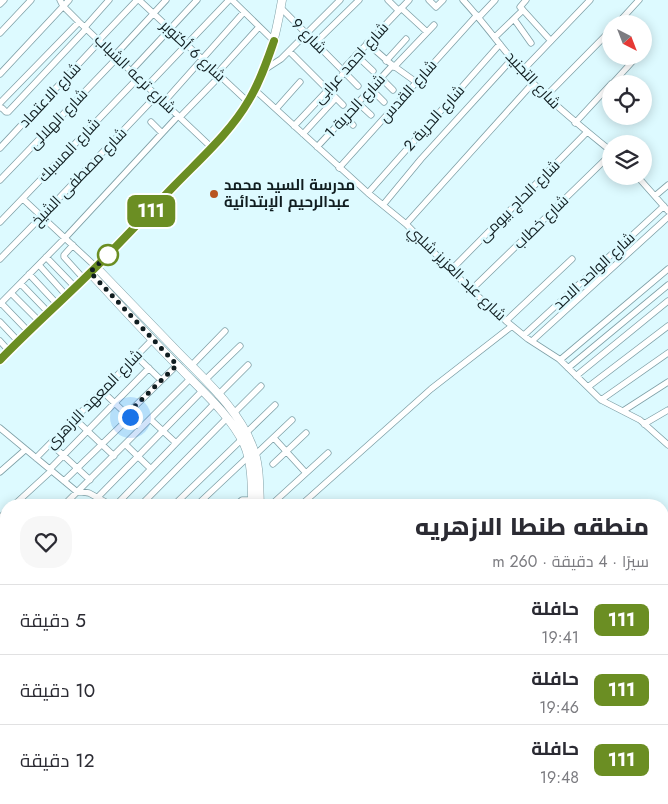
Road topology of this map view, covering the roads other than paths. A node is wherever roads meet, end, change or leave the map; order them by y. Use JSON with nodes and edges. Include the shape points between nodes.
{"nodes":[{"id":1,"x":4,"y":0,"type":"edge"},
{"id":2,"x":31,"y":0,"type":"edge"},
{"id":3,"x":60,"y":0,"type":"edge"},
{"id":4,"x":70,"y":0,"type":"edge"},
{"id":5,"x":109,"y":0,"type":"edge"},
{"id":6,"x":138,"y":0,"type":"edge"},
{"id":7,"x":166,"y":0,"type":"edge"},
{"id":8,"x":197,"y":0,"type":"edge"},
{"id":9,"x":231,"y":0,"type":"edge"},
{"id":10,"x":340,"y":0,"type":"edge"},
{"id":11,"x":388,"y":0,"type":"edge"},
{"id":12,"x":409,"y":0,"type":"edge"},
{"id":13,"x":429,"y":0,"type":"edge"},
{"id":14,"x":443,"y":0,"type":"edge"},
{"id":15,"x":463,"y":0,"type":"edge"},
{"id":16,"x":495,"y":0,"type":"edge"},
{"id":17,"x":526,"y":0,"type":"edge"},
{"id":18,"x":590,"y":0,"type":"edge"},
{"id":19,"x":640,"y":0,"type":"edge"},
{"id":20,"x":356,"y":1,"type":"edge"},
{"id":21,"x":0,"y":4,"type":"edge"},
{"id":22,"x":282,"y":4,"type":"edge"},
{"id":23,"x":63,"y":6,"type":"junction"},
{"id":24,"x":400,"y":9,"type":"junction"},
{"id":25,"x":523,"y":10,"type":"junction"},
{"id":26,"x":330,"y":11,"type":"junction"},
{"id":27,"x":244,"y":12,"type":"junction"},
{"id":28,"x":153,"y":14,"type":"junction"},
{"id":29,"x":626,"y":15,"type":"edge"},
{"id":30,"x":478,"y":16,"type":"junction"},
{"id":31,"x":514,"y":19,"type":"junction"},
{"id":32,"x":338,"y":20,"type":"junction"},
{"id":33,"x":79,"y":22,"type":"junction"},
{"id":34,"x":434,"y":25,"type":"dead end"},
{"id":35,"x":259,"y":27,"type":"junction"},
{"id":36,"x":86,"y":28,"type":"junction"},
{"id":37,"x":170,"y":29,"type":"junction"},
{"id":38,"x":427,"y":32,"type":"junction"},
{"id":39,"x":0,"y":33,"type":"edge"},
{"id":40,"x":306,"y":34,"type":"junction"},
{"id":41,"x":495,"y":37,"type":"junction"},
{"id":42,"x":602,"y":39,"type":"edge"},
{"id":43,"x":406,"y":40,"type":"dead end"},
{"id":44,"x":551,"y":40,"type":"junction"},
{"id":45,"x":99,"y":41,"type":"junction"},
{"id":46,"x":274,"y":41,"type":"junction"},
{"id":47,"x":315,"y":43,"type":"junction"},
{"id":48,"x":367,"y":43,"type":"junction"},
{"id":49,"x":532,"y":43,"type":"dead end"},
{"id":50,"x":500,"y":44,"type":"junction"},
{"id":51,"x":186,"y":45,"type":"junction"},
{"id":52,"x":289,"y":51,"type":"junction"},
{"id":53,"x":356,"y":55,"type":"junction"},
{"id":54,"x":116,"y":56,"type":"junction"},
{"id":55,"x":202,"y":59,"type":"junction"},
{"id":56,"x":512,"y":59,"type":"junction"},
{"id":57,"x":386,"y":61,"type":"junction"},
{"id":58,"x":629,"y":65,"type":"edge"},
{"id":59,"x":393,"y":66,"type":"junction"},
{"id":60,"x":264,"y":70,"type":"junction"},
{"id":61,"x":131,"y":71,"type":"junction"},
{"id":62,"x":373,"y":71,"type":"dead end"},
{"id":63,"x":522,"y":71,"type":"junction"},
{"id":64,"x":344,"y":72,"type":"junction"},
{"id":65,"x":0,"y":74,"type":"edge"},
{"id":66,"x":218,"y":74,"type":"junction"},
{"id":67,"x":620,"y":75,"type":"edge"},
{"id":68,"x":138,"y":78,"type":"junction"},
{"id":69,"x":381,"y":78,"type":"junction"},
{"id":70,"x":300,"y":82,"type":"dead end"},
{"id":71,"x":416,"y":82,"type":"junction"},
{"id":72,"x":533,"y":83,"type":"junction"},
{"id":73,"x":147,"y":86,"type":"junction"},
{"id":74,"x":358,"y":86,"type":"dead end"},
{"id":75,"x":371,"y":89,"type":"junction"},
{"id":76,"x":255,"y":90,"type":"junction"},
{"id":77,"x":328,"y":90,"type":"junction"},
{"id":78,"x":393,"y":90,"type":"dead end"},
{"id":79,"x":602,"y":94,"type":"edge"},
{"id":80,"x":157,"y":95,"type":"junction"},
{"id":81,"x":546,"y":96,"type":"junction"},
{"id":82,"x":336,"y":98,"type":"junction"},
{"id":83,"x":164,"y":102,"type":"junction"},
{"id":84,"x":248,"y":102,"type":"junction"},
{"id":85,"x":384,"y":102,"type":"dead end"},
{"id":86,"x":0,"y":103,"type":"edge"},
{"id":87,"x":358,"y":103,"type":"junction"},
{"id":88,"x":343,"y":105,"type":"dead end"},
{"id":89,"x":0,"y":108,"type":"edge"},
{"id":90,"x":276,"y":109,"type":"junction"},
{"id":91,"x":371,"y":115,"type":"dead end"},
{"id":92,"x":179,"y":116,"type":"junction"},
{"id":93,"x":345,"y":118,"type":"junction"},
{"id":94,"x":151,"y":122,"type":"dead end"},
{"id":95,"x":576,"y":123,"type":"junction"},
{"id":96,"x":294,"y":126,"type":"junction"},
{"id":97,"x":353,"y":126,"type":"dead end"},
{"id":98,"x":587,"y":132,"type":"junction"},
{"id":99,"x":162,"y":133,"type":"junction"},
{"id":100,"x":302,"y":134,"type":"junction"},
{"id":101,"x":602,"y":145,"type":"edge"},
{"id":102,"x":212,"y":147,"type":"junction"},
{"id":103,"x":317,"y":147,"type":"junction"},
{"id":104,"x":0,"y":148,"type":"edge"},
{"id":105,"x":602,"y":162,"type":"edge"},
{"id":106,"x":339,"y":168,"type":"junction"},
{"id":107,"x":0,"y":178,"type":"edge"},
{"id":108,"x":645,"y":185,"type":"edge"},
{"id":109,"x":668,"y":185,"type":"edge"},
{"id":110,"x":368,"y":193,"type":"junction"},
{"id":111,"x":655,"y":196,"type":"junction"},
{"id":112,"x":23,"y":198,"type":"junction"},
{"id":113,"x":383,"y":205,"type":"junction"},
{"id":114,"x":666,"y":208,"type":"edge"},
{"id":115,"x":42,"y":216,"type":"junction"},
{"id":116,"x":668,"y":218,"type":"edge"},
{"id":117,"x":0,"y":222,"type":"edge"},
{"id":118,"x":406,"y":224,"type":"junction"},
{"id":119,"x":65,"y":238,"type":"junction"},
{"id":120,"x":73,"y":245,"type":"junction"},
{"id":121,"x":46,"y":257,"type":"junction"},
{"id":122,"x":0,"y":259,"type":"edge"},
{"id":123,"x":572,"y":259,"type":"dead end"},
{"id":124,"x":39,"y":264,"type":"junction"},
{"id":125,"x":668,"y":269,"type":"edge"},
{"id":126,"x":93,"y":270,"type":"junction"},
{"id":127,"x":451,"y":270,"type":"junction"},
{"id":128,"x":29,"y":274,"type":"junction"},
{"id":129,"x":84,"y":279,"type":"junction"},
{"id":130,"x":20,"y":284,"type":"junction"},
{"id":131,"x":668,"y":284,"type":"edge"},
{"id":132,"x":75,"y":287,"type":"junction"},
{"id":133,"x":471,"y":290,"type":"junction"},
{"id":134,"x":11,"y":293,"type":"junction"},
{"id":135,"x":66,"y":295,"type":"junction"},
{"id":136,"x":668,"y":301,"type":"edge"},
{"id":137,"x":1,"y":304,"type":"edge"},
{"id":138,"x":57,"y":304,"type":"junction"},
{"id":139,"x":48,"y":312,"type":"junction"},
{"id":140,"x":39,"y":321,"type":"junction"},
{"id":141,"x":506,"y":321,"type":"junction"},
{"id":142,"x":0,"y":322,"type":"edge"},
{"id":143,"x":512,"y":326,"type":"junction"},
{"id":144,"x":668,"y":326,"type":"edge"},
{"id":145,"x":28,"y":331,"type":"junction"},
{"id":146,"x":225,"y":331,"type":"dead end"},
{"id":147,"x":524,"y":335,"type":"junction"},
{"id":148,"x":152,"y":340,"type":"junction"},
{"id":149,"x":18,"y":341,"type":"junction"},
{"id":150,"x":532,"y":341,"type":"junction"},
{"id":151,"x":0,"y":342,"type":"edge"},
{"id":152,"x":240,"y":346,"type":"dead end"},
{"id":153,"x":174,"y":348,"type":"junction"},
{"id":154,"x":9,"y":351,"type":"junction"},
{"id":155,"x":668,"y":353,"type":"edge"},
{"id":156,"x":167,"y":355,"type":"junction"},
{"id":157,"x":136,"y":356,"type":"junction"},
{"id":158,"x":0,"y":360,"type":"edge"},
{"id":159,"x":560,"y":360,"type":"junction"},
{"id":160,"x":177,"y":365,"type":"junction"},
{"id":161,"x":248,"y":365,"type":"dead end"},
{"id":162,"x":191,"y":366,"type":"junction"},
{"id":163,"x":149,"y":368,"type":"junction"},
{"id":164,"x":568,"y":368,"type":"junction"},
{"id":165,"x":576,"y":376,"type":"junction"},
{"id":166,"x":190,"y":379,"type":"junction"},
{"id":167,"x":161,"y":380,"type":"junction"},
{"id":168,"x":205,"y":380,"type":"junction"},
{"id":169,"x":668,"y":382,"type":"edge"},
{"id":170,"x":261,"y":386,"type":"dead end"},
{"id":171,"x":588,"y":387,"type":"junction"},
{"id":172,"x":102,"y":391,"type":"junction"},
{"id":173,"x":202,"y":392,"type":"junction"},
{"id":174,"x":218,"y":395,"type":"junction"},
{"id":175,"x":601,"y":400,"type":"junction"},
{"id":176,"x":115,"y":403,"type":"junction"},
{"id":177,"x":214,"y":404,"type":"junction"},
{"id":178,"x":275,"y":405,"type":"dead end"},
{"id":179,"x":668,"y":410,"type":"edge"},
{"id":180,"x":623,"y":412,"type":"junction"},
{"id":181,"x":234,"y":413,"type":"junction"},
{"id":182,"x":128,"y":416,"type":"junction"},
{"id":183,"x":226,"y":418,"type":"junction"},
{"id":184,"x":75,"y":419,"type":"junction"},
{"id":185,"x":150,"y":419,"type":"junction"},
{"id":186,"x":292,"y":420,"type":"dead end"},
{"id":187,"x":644,"y":424,"type":"junction"},
{"id":188,"x":0,"y":428,"type":"edge"},
{"id":189,"x":141,"y":428,"type":"junction"},
{"id":190,"x":88,"y":430,"type":"junction"},
{"id":191,"x":163,"y":431,"type":"junction"},
{"id":192,"x":246,"y":432,"type":"junction"},
{"id":193,"x":306,"y":433,"type":"dead end"},
{"id":194,"x":274,"y":438,"type":"junction"},
{"id":195,"x":242,"y":440,"type":"junction"},
{"id":196,"x":176,"y":443,"type":"junction"},
{"id":197,"x":50,"y":444,"type":"junction"},
{"id":198,"x":102,"y":444,"type":"junction"},
{"id":199,"x":125,"y":444,"type":"junction"},
{"id":200,"x":668,"y":444,"type":"edge"},
{"id":201,"x":25,"y":450,"type":"junction"},
{"id":202,"x":287,"y":452,"type":"junction"},
{"id":203,"x":328,"y":452,"type":"dead end"},
{"id":204,"x":63,"y":456,"type":"junction"},
{"id":205,"x":114,"y":456,"type":"junction"},
{"id":206,"x":252,"y":456,"type":"junction"},
{"id":207,"x":138,"y":457,"type":"junction"},
{"id":208,"x":36,"y":458,"type":"junction"},
{"id":209,"x":273,"y":464,"type":"dead end"},
{"id":210,"x":77,"y":468,"type":"junction"},
{"id":211,"x":151,"y":469,"type":"junction"},
{"id":212,"x":51,"y":470,"type":"junction"},
{"id":213,"x":0,"y":472,"type":"edge"},
{"id":214,"x":306,"y":472,"type":"junction"},
{"id":215,"x":90,"y":480,"type":"junction"},
{"id":216,"x":64,"y":481,"type":"junction"},
{"id":217,"x":78,"y":492,"type":"junction"},
{"id":218,"x":97,"y":498,"type":"joint"},
{"id":219,"x":20,"y":499,"type":"edge"},
{"id":220,"x":70,"y":499,"type":"edge"},
{"id":221,"x":122,"y":499,"type":"edge"},
{"id":222,"x":147,"y":499,"type":"edge"},
{"id":223,"x":180,"y":499,"type":"edge"},
{"id":224,"x":204,"y":499,"type":"edge"},
{"id":225,"x":252,"y":499,"type":"edge"},
{"id":226,"x":260,"y":499,"type":"edge"},
{"id":227,"x":277,"y":499,"type":"edge"},
{"id":228,"x":308,"y":499,"type":"edge"}],
"edges":[{"from":1,"to":21,"type":"street"},
{"from":2,"to":39,"type":"street"},
{"from":3,"to":23,"type":"street","name":"شارع ترعه الشباب"},
{"from":4,"to":23,"type":"street"},
{"from":5,"to":36,"type":"street"},
{"from":6,"to":28,"type":"street","name":"شارع 6 أكتوبر"},
{"from":6,"to":45,"type":"street","name":"شارع الاعتماد"},
{"from":7,"to":28,"type":"street","name":"شارع الهلالى"},
{"from":8,"to":37,"type":"street"},
{"from":9,"to":27,"type":"street"},
{"from":9,"to":51,"type":"street"},
{"from":10,"to":26,"type":"street"},
{"from":11,"to":24,"type":"street"},
{"from":12,"to":24,"type":"street","name":"شارع احمد عرابى"},
{"from":13,"to":14,"type":"street","via":[[435,7]]},
{"from":15,"to":30,"type":"street","name":"شارع التجنيد"},
{"from":16,"to":30,"type":"street","name":"شارع القدس"},
{"from":17,"to":25,"type":"street","via":[[520,7]]},
{"from":18,"to":44,"type":"street"},
{"from":19,"to":29,"type":"street"},
{"from":20,"to":32,"type":"street"},
{"from":22,"to":40,"type":"street","name":"شارع 9"},
{"from":22,"to":46,"type":"main road"},
{"from":23,"to":33,"type":"street","name":"شارع ترعه الشباب"},
{"from":23,"to":65,"type":"street"},
{"from":24,"to":38,"type":"street"},
{"from":24,"to":48,"type":"street","name":"شارع احمد عرابى"},
{"from":25,"to":31,"type":"street"},
{"from":25,"to":44,"type":"street"},
{"from":26,"to":32,"type":"street"},
{"from":26,"to":40,"type":"street"},
{"from":27,"to":35,"type":"street"},
{"from":27,"to":55,"type":"street"},
{"from":28,"to":37,"type":"street","name":"شارع 6 أكتوبر"},
{"from":28,"to":54,"type":"street","name":"شارع الهلالى"},
{"from":30,"to":41,"type":"street","name":"شارع التجنيد"},
{"from":30,"to":71,"type":"street","name":"شارع القدس"},
{"from":31,"to":41,"type":"street"},
{"from":31,"to":49,"type":"street"},
{"from":32,"to":47,"type":"street"},
{"from":33,"to":36,"type":"street","name":"شارع ترعه الشباب"},
{"from":33,"to":86,"type":"street"},
{"from":34,"to":38,"type":"street","name":"شارع الحرية 1"},
{"from":35,"to":46,"type":"street"},
{"from":35,"to":66,"type":"street"},
{"from":36,"to":45,"type":"street","name":"شارع ترعه الشباب"},
{"from":36,"to":89,"type":"street","via":[[8,112]]},
{"from":37,"to":51,"type":"street","name":"شارع 6 أكتوبر"},
{"from":37,"to":61,"type":"street"},
{"from":38,"to":59,"type":"street","name":"شارع الحرية 1"},
{"from":40,"to":47,"type":"street","name":"شارع 9"},
{"from":40,"to":52,"type":"street"},
{"from":41,"to":50,"type":"street","name":"شارع التجنيد"},
{"from":42,"to":81,"type":"street"},
{"from":43,"to":57,"type":"street"},
{"from":44,"to":63,"type":"street"},
{"from":45,"to":54,"type":"street","name":"شارع ترعه الشباب"},
{"from":45,"to":104,"type":"street","name":"شارع الاعتماد"},
{"from":46,"to":60,"type":"main road"},
{"from":47,"to":64,"type":"street","name":"شارع 9"},
{"from":48,"to":53,"type":"street","name":"شارع احمد عرابى"},
{"from":48,"to":57,"type":"street"},
{"from":50,"to":56,"type":"street","name":"شارع التجنيد"},
{"from":50,"to":110,"type":"street","name":"شارع الحرية 2"},
{"from":51,"to":55,"type":"street","name":"شارع 6 أكتوبر"},
{"from":51,"to":73,"type":"street"},
{"from":52,"to":60,"type":"street"},
{"from":52,"to":77,"type":"street"},
{"from":53,"to":62,"type":"street"},
{"from":53,"to":64,"type":"street","name":"شارع احمد عرابى"},
{"from":54,"to":61,"type":"street","name":"شارع ترعه الشباب"},
{"from":54,"to":107,"type":"street","name":"شارع الهلالى"},
{"from":55,"to":66,"type":"street","name":"شارع 6 أكتوبر"},
{"from":55,"to":83,"type":"street"},
{"from":56,"to":63,"type":"street","name":"شارع التجنيد"},
{"from":56,"to":113,"type":"street"},
{"from":57,"to":59,"type":"street"},
{"from":58,"to":67,"type":"street"},
{"from":59,"to":69,"type":"street","name":"شارع الحرية 1"},
{"from":59,"to":71,"type":"street"},
{"from":60,"to":76,"type":"main road"},
{"from":61,"to":68,"type":"street","name":"شارع ترعه الشباب"},
{"from":63,"to":72,"type":"street","name":"شارع التجنيد"},
{"from":64,"to":74,"type":"street","name":"شارع 9"},
{"from":64,"to":77,"type":"street","name":"شارع احمد عرابى"},
{"from":66,"to":84,"type":"street","name":"شارع 6 أكتوبر"},
{"from":66,"to":92,"type":"street","via":[[215,81]]},
{"from":68,"to":73,"type":"street","name":"شارع ترعه الشباب"},
{"from":68,"to":112,"type":"street","name":"شارع المسبك"},
{"from":69,"to":75,"type":"street","name":"شارع الحرية 1"},
{"from":69,"to":78,"type":"street"},
{"from":70,"to":90,"type":"street"},
{"from":71,"to":106,"type":"street","name":"شارع القدس"},
{"from":72,"to":81,"type":"street","name":"شارع التجنيد"},
{"from":72,"to":118,"type":"street"},
{"from":73,"to":80,"type":"street","name":"شارع ترعه الشباب"},
{"from":75,"to":85,"type":"street"},
{"from":75,"to":87,"type":"street","name":"شارع الحرية 1"},
{"from":76,"to":84,"type":"main road"},
{"from":76,"to":90,"type":"street","name":"شارع عبد العزيز شلبي"},
{"from":77,"to":82,"type":"street"},
{"from":77,"to":96,"type":"street","name":"شارع احمد عرابى"},
{"from":79,"to":95,"type":"street"},
{"from":80,"to":83,"type":"street","name":"شارع ترعه الشباب"},
{"from":80,"to":115,"type":"street","name":"شارع مصطفى الشيخ"},
{"from":81,"to":95,"type":"street","name":"شارع التجنيد"},
{"from":82,"to":88,"type":"street"},
{"from":82,"to":100,"type":"street"},
{"from":83,"to":92,"type":"street","name":"شارع ترعه الشباب"},
{"from":84,"to":102,"type":"main road"},
{"from":87,"to":91,"type":"street"},
{"from":87,"to":93,"type":"street","name":"شارع الحرية 1"},
{"from":90,"to":96,"type":"street","name":"شارع عبد العزيز شلبي"},
{"from":92,"to":99,"type":"street"},
{"from":92,"to":102,"type":"street","name":"شارع ترعه الشباب"},
{"from":93,"to":97,"type":"street"},
{"from":93,"to":103,"type":"street","name":"شارع الحرية 1"},
{"from":94,"to":99,"type":"street"},
{"from":95,"to":98,"type":"street","name":"شارع التجنيد"},
{"from":96,"to":100,"type":"street","name":"شارع عبد العزيز شلبي"},
{"from":98,"to":101,"type":"street","name":"شارع التجنيد"},
{"from":98,"to":127,"type":"street","name":"شارع الحاج بيومى"},
{"from":99,"to":119,"type":"street"},
{"from":100,"to":103,"type":"street","name":"شارع عبد العزيز شلبي"},
{"from":102,"to":126,"type":"main road"},
{"from":103,"to":106,"type":"street","name":"شارع عبد العزيز شلبي"},
{"from":105,"to":133,"type":"street","name":"شارع خطاب"},
{"from":106,"to":110,"type":"street","name":"شارع عبد العزيز شلبي"},
{"from":108,"to":111,"type":"street"},
{"from":109,"to":111,"type":"street"},
{"from":110,"to":113,"type":"street","name":"شارع عبد العزيز شلبي"},
{"from":111,"to":114,"type":"street"},
{"from":112,"to":115,"type":"street"},
{"from":112,"to":117,"type":"street","name":"شارع المسبك"},
{"from":113,"to":118,"type":"street","name":"شارع عبد العزيز شلبي"},
{"from":114,"to":147,"type":"street","name":"شارع الواحد الاحد"},
{"from":115,"to":119,"type":"street"},
{"from":115,"to":122,"type":"street","name":"شارع مصطفى الشيخ"},
{"from":116,"to":150,"type":"street"},
{"from":118,"to":127,"type":"street","name":"شارع عبد العزيز شلبي"},
{"from":119,"to":120,"type":"street"},
{"from":119,"to":121,"type":"street"},
{"from":120,"to":126,"type":"street"},
{"from":120,"to":129,"type":"street","via":[[64,257]]},
{"from":121,"to":124,"type":"street"},
{"from":121,"to":132,"type":"street"},
{"from":123,"to":141,"type":"street"},
{"from":124,"to":128,"type":"street"},
{"from":124,"to":135,"type":"street"},
{"from":125,"to":159,"type":"street"},
{"from":126,"to":129,"type":"main road"},
{"from":126,"to":148,"type":"main road"},
{"from":126,"to":153,"type":"main road"},
{"from":127,"to":133,"type":"street","name":"شارع عبد العزيز شلبي"},
{"from":128,"to":130,"type":"street"},
{"from":128,"to":138,"type":"street"},
{"from":129,"to":132,"type":"main road"},
{"from":130,"to":134,"type":"street"},
{"from":130,"to":139,"type":"street"},
{"from":131,"to":164,"type":"street"},
{"from":132,"to":135,"type":"main road"},
{"from":133,"to":141,"type":"street","name":"شارع عبد العزيز شلبي"},
{"from":134,"to":137,"type":"street"},
{"from":134,"to":140,"type":"street"},
{"from":135,"to":138,"type":"main road"},
{"from":136,"to":165,"type":"street"},
{"from":137,"to":145,"type":"street"},
{"from":138,"to":139,"type":"main road"},
{"from":139,"to":140,"type":"main road"},
{"from":140,"to":145,"type":"main road"},
{"from":141,"to":143,"type":"street","name":"شارع عبد العزيز شلبي"},
{"from":142,"to":149,"type":"street"},
{"from":143,"to":147,"type":"street","name":"شارع عبد العزيز شلبي"},
{"from":143,"to":228,"type":"street","via":[[431,390]]},
{"from":144,"to":171,"type":"street"},
{"from":145,"to":149,"type":"main road"},
{"from":146,"to":162,"type":"street"},
{"from":147,"to":150,"type":"street","name":"شارع عبد العزيز شلبي"},
{"from":148,"to":156,"type":"main road"},
{"from":148,"to":157,"type":"street","name":"شارع المعهد الازهرى"},
{"from":149,"to":154,"type":"main road"},
{"from":150,"to":159,"type":"street","name":"شارع عبد العزيز شلبي"},
{"from":151,"to":154,"type":"street"},
{"from":152,"to":168,"type":"street"},
{"from":153,"to":156,"type":"main road"},
{"from":153,"to":162,"type":"main road"},
{"from":154,"to":158,"type":"main road"},
{"from":155,"to":175,"type":"street"},
{"from":156,"to":160,"type":"main road"},
{"from":157,"to":163,"type":"street"},
{"from":157,"to":172,"type":"street","name":"شارع المعهد الازهرى"},
{"from":159,"to":164,"type":"street","name":"شارع عبد العزيز شلبي"},
{"from":160,"to":166,"type":"main road"},
{"from":160,"to":167,"type":"street"},
{"from":161,"to":174,"type":"street"},
{"from":162,"to":168,"type":"main road"},
{"from":163,"to":167,"type":"street"},
{"from":163,"to":176,"type":"street"},
{"from":164,"to":165,"type":"street","name":"شارع عبد العزيز شلبي"},
{"from":165,"to":171,"type":"street","name":"شارع عبد العزيز شلبي"},
{"from":166,"to":173,"type":"main road"},
{"from":166,"to":185,"type":"street"},
{"from":167,"to":182,"type":"street"},
{"from":168,"to":174,"type":"main road"},
{"from":169,"to":180,"type":"street"},
{"from":170,"to":181,"type":"street"},
{"from":171,"to":175,"type":"street","name":"شارع عبد العزيز شلبي"},
{"from":172,"to":176,"type":"street"},
{"from":172,"to":184,"type":"street","name":"شارع المعهد الازهرى"},
{"from":173,"to":177,"type":"main road"},
{"from":173,"to":191,"type":"street"},
{"from":174,"to":181,"type":"main road"},
{"from":175,"to":180,"type":"street","name":"شارع عبد العزيز شلبي"},
{"from":176,"to":182,"type":"street"},
{"from":176,"to":190,"type":"street"},
{"from":177,"to":183,"type":"main road"},
{"from":177,"to":196,"type":"street"},
{"from":178,"to":192,"type":"street"},
{"from":179,"to":187,"type":"street"},
{"from":180,"to":187,"type":"street","name":"شارع عبد العزيز شلبي"},
{"from":181,"to":192,"type":"main road"},
{"from":182,"to":189,"type":"street"},
{"from":182,"to":198,"type":"street"},
{"from":183,"to":195,"type":"main road"},
{"from":183,"to":222,"type":"street"},
{"from":184,"to":190,"type":"street"},
{"from":184,"to":197,"type":"street","name":"شارع المعهد الازهرى"},
{"from":185,"to":189,"type":"street"},
{"from":185,"to":191,"type":"street"},
{"from":186,"to":194,"type":"street"},
{"from":187,"to":200,"type":"street","name":"شارع عبد العزيز شلبي"},
{"from":188,"to":201,"type":"street"},
{"from":189,"to":199,"type":"street"},
{"from":190,"to":198,"type":"street"},
{"from":190,"to":204,"type":"street"},
{"from":191,"to":196,"type":"street"},
{"from":191,"to":207,"type":"street"},
{"from":192,"to":206,"type":"main road","via":[[254,449]]},
{"from":193,"to":202,"type":"street"},
{"from":194,"to":202,"type":"street"},
{"from":194,"to":206,"type":"street"},
{"from":195,"to":206,"type":"main road"},
{"from":195,"to":223,"type":"street"},
{"from":196,"to":211,"type":"street"},
{"from":197,"to":204,"type":"street"},
{"from":197,"to":208,"type":"street","name":"شارع المعهد الازهرى"},
{"from":198,"to":205,"type":"street"},
{"from":198,"to":210,"type":"street"},
{"from":199,"to":205,"type":"street"},
{"from":199,"to":207,"type":"street"},
{"from":201,"to":208,"type":"street"},
{"from":201,"to":213,"type":"street"},
{"from":202,"to":209,"type":"street"},
{"from":202,"to":214,"type":"street"},
{"from":203,"to":214,"type":"street"},
{"from":204,"to":210,"type":"street"},
{"from":204,"to":212,"type":"street"},
{"from":205,"to":215,"type":"street"},
{"from":206,"to":224,"type":"street"},
{"from":206,"to":225,"type":"main road"},
{"from":206,"to":226,"type":"main road","via":[[257,462]]},
{"from":207,"to":211,"type":"street"},
{"from":207,"to":218,"type":"street"},
{"from":208,"to":212,"type":"street"},
{"from":210,"to":215,"type":"street"},
{"from":210,"to":216,"type":"street"},
{"from":211,"to":221,"type":"street"},
{"from":212,"to":216,"type":"street"},
{"from":212,"to":219,"type":"street"},
{"from":214,"to":227,"type":"street"},
{"from":215,"to":217,"type":"street"},
{"from":216,"to":217,"type":"street"},
{"from":217,"to":218,"type":"street"},
{"from":217,"to":220,"type":"street"}]}
